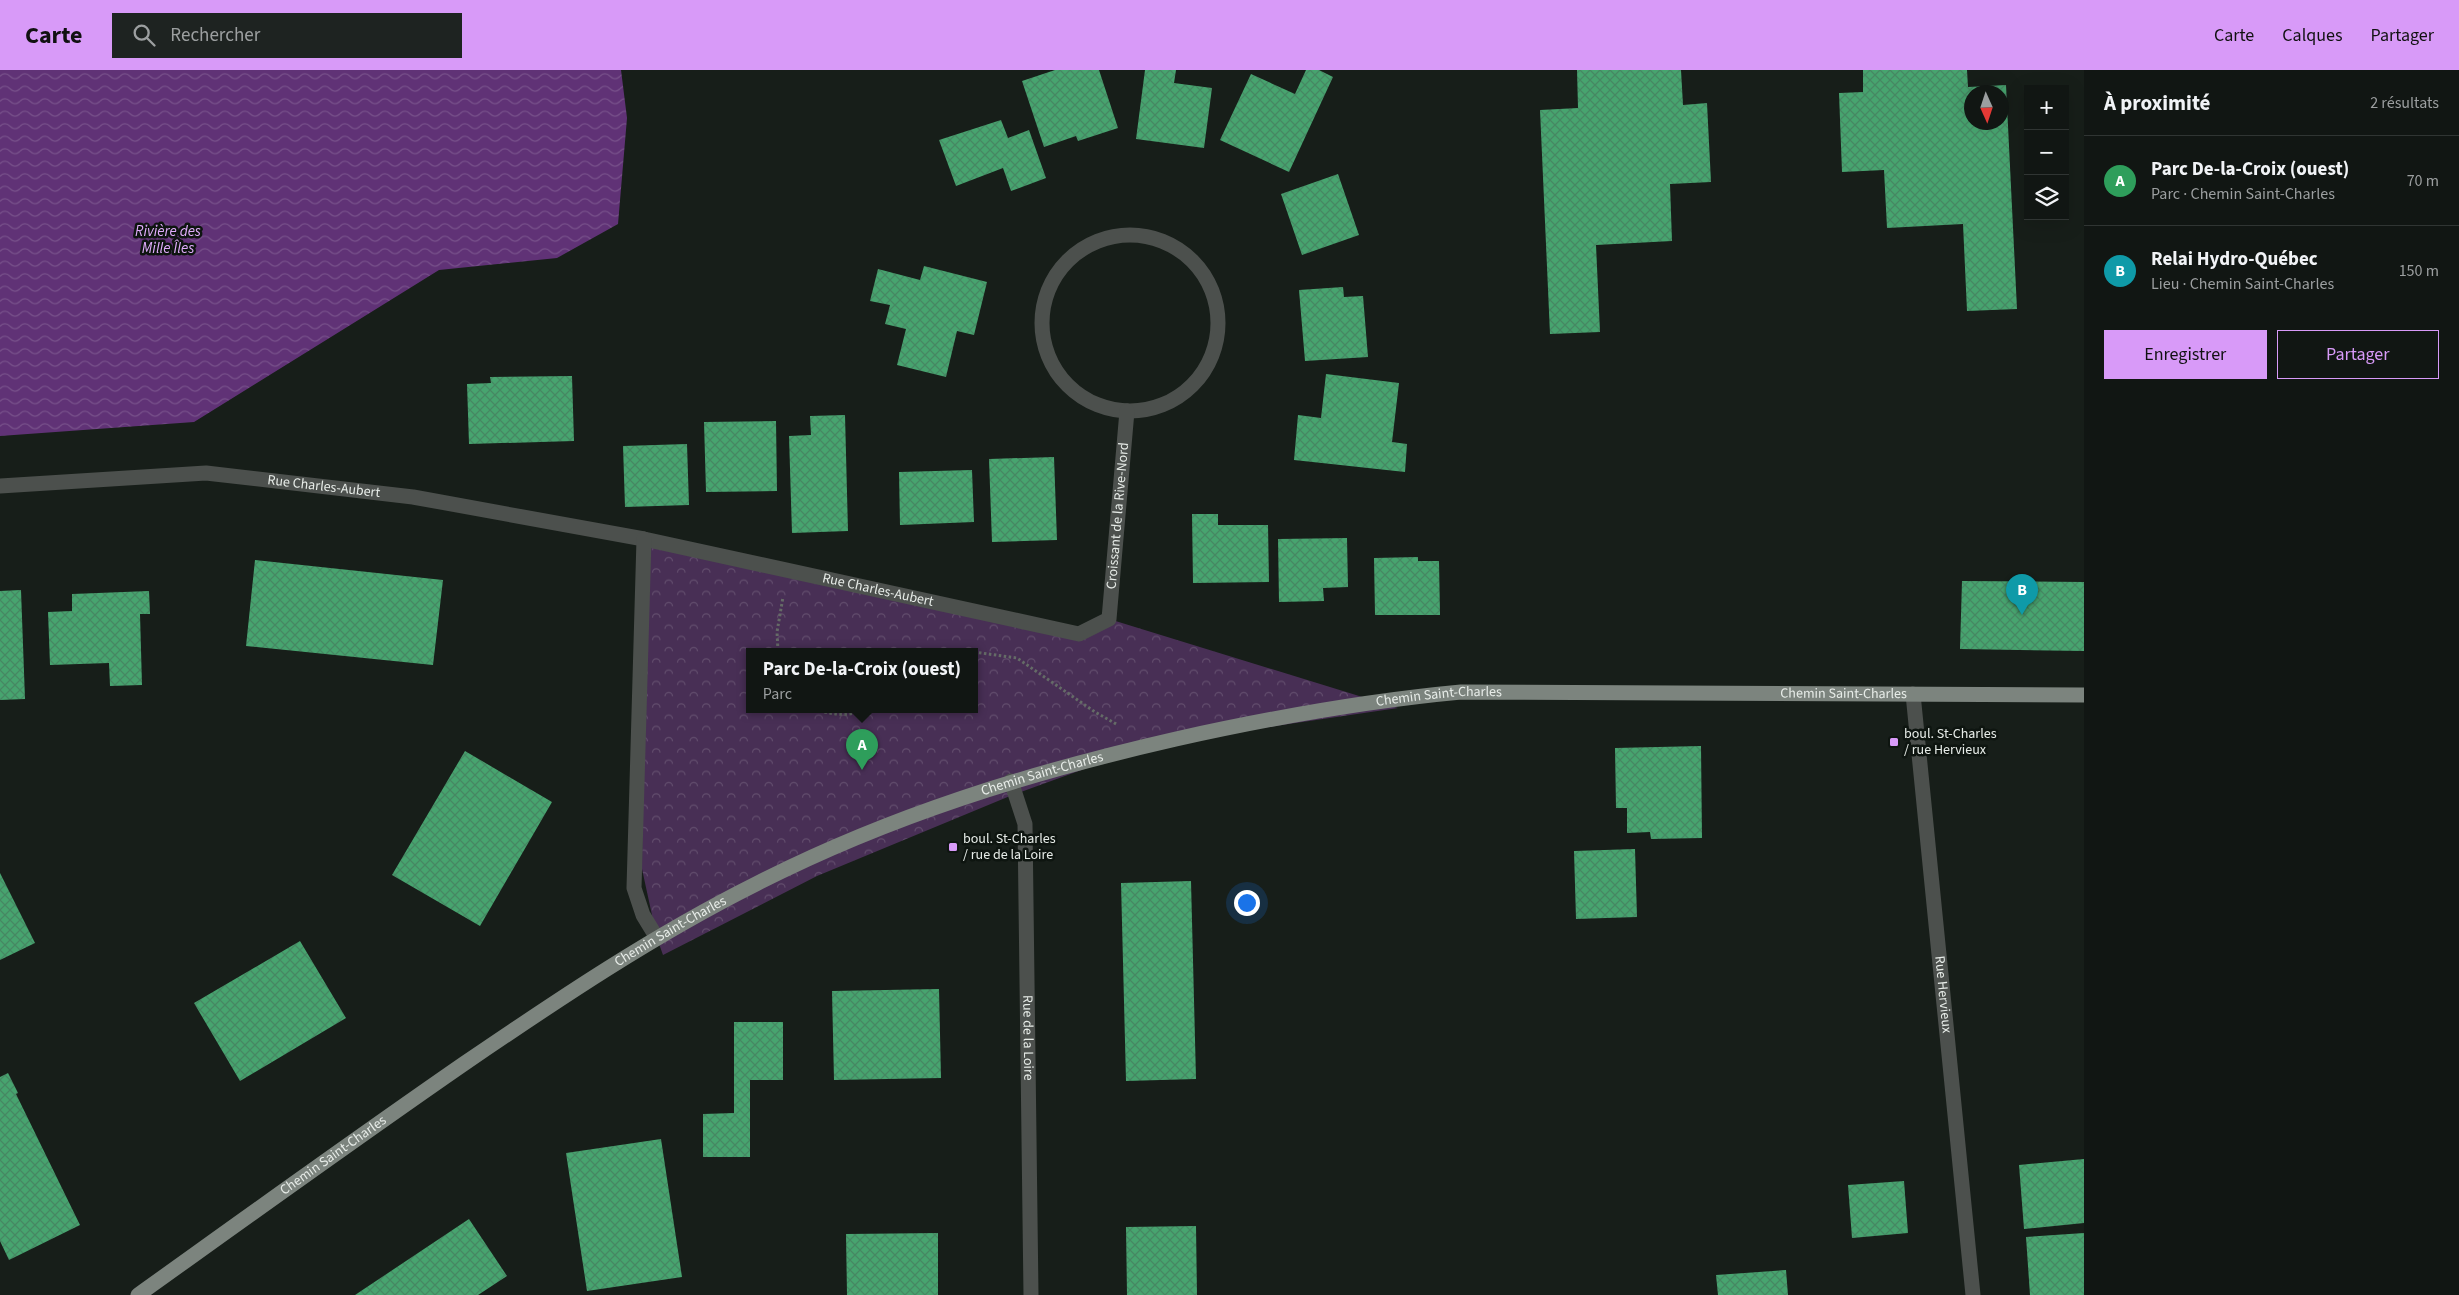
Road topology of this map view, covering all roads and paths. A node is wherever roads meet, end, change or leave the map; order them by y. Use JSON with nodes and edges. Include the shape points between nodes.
{"nodes":[{"id":1,"x":1127,"y":411,"type":"junction"},
{"id":2,"x":0,"y":486,"type":"edge"},
{"id":3,"x":644,"y":539,"type":"junction"},
{"id":4,"x":787,"y":570,"type":"junction"},
{"id":5,"x":1109,"y":619,"type":"joint"},
{"id":6,"x":778,"y":648,"type":"edge"},
{"id":7,"x":978,"y":653,"type":"edge"},
{"id":8,"x":1913,"y":694,"type":"junction"},
{"id":9,"x":2084,"y":695,"type":"edge"},
{"id":10,"x":844,"y":713,"type":"edge"},
{"id":11,"x":860,"y":713,"type":"edge"},
{"id":12,"x":1153,"y":744,"type":"junction"},
{"id":13,"x":1011,"y":781,"type":"junction"},
{"id":14,"x":657,"y":938,"type":"junction"},
{"id":15,"x":138,"y":1295,"type":"edge"},
{"id":16,"x":1030,"y":1295,"type":"edge"},
{"id":17,"x":1973,"y":1295,"type":"edge"}],
"edges":[{"from":1,"to":1,"type":"street","via":[[1157,407],[1185,393],[1205,371],[1217,342],[1219,312],[1210,283],[1192,258],[1167,241],[1137,234],[1106,237],[1081,249],[1060,267],[1047,292],[1041,319],[1044,346],[1056,372],[1075,392],[1099,406]]},
{"from":1,"to":5,"type":"street","name":"Croissant de la Rive-Nord"},
{"from":2,"to":3,"type":"street","name":"Rue Charles-Aubert","via":[[206,473],[413,497]]},
{"from":3,"to":4,"type":"street","name":"Rue Charles-Aubert"},
{"from":3,"to":14,"type":"street","via":[[634,888],[643,914]]},
{"from":4,"to":5,"type":"street","name":"Rue Charles-Aubert","via":[[1079,634]]},
{"from":4,"to":6,"type":"path","via":[[777,632]]},
{"from":7,"to":12,"type":"path","via":[[1018,658],[1095,712]]},
{"from":8,"to":9,"type":"main road","name":"Chemin Saint-Charles"},
{"from":8,"to":12,"type":"main road","name":"Chemin Saint-Charles","via":[[1461,692],[1399,698],[1287,716]]},
{"from":8,"to":17,"type":"street","name":"Rue Hervieux"},
{"from":10,"to":11,"type":"path"},
{"from":12,"to":13,"type":"main road","name":"Chemin Saint-Charles"},
{"from":13,"to":14,"type":"main road","name":"Chemin Saint-Charles","via":[[945,802],[846,842],[757,883]]},
{"from":13,"to":16,"type":"street","name":"Rue de la Loire","via":[[1025,824]]},
{"from":14,"to":15,"type":"main road","name":"Chemin Saint-Charles","via":[[537,1013]]}]}
